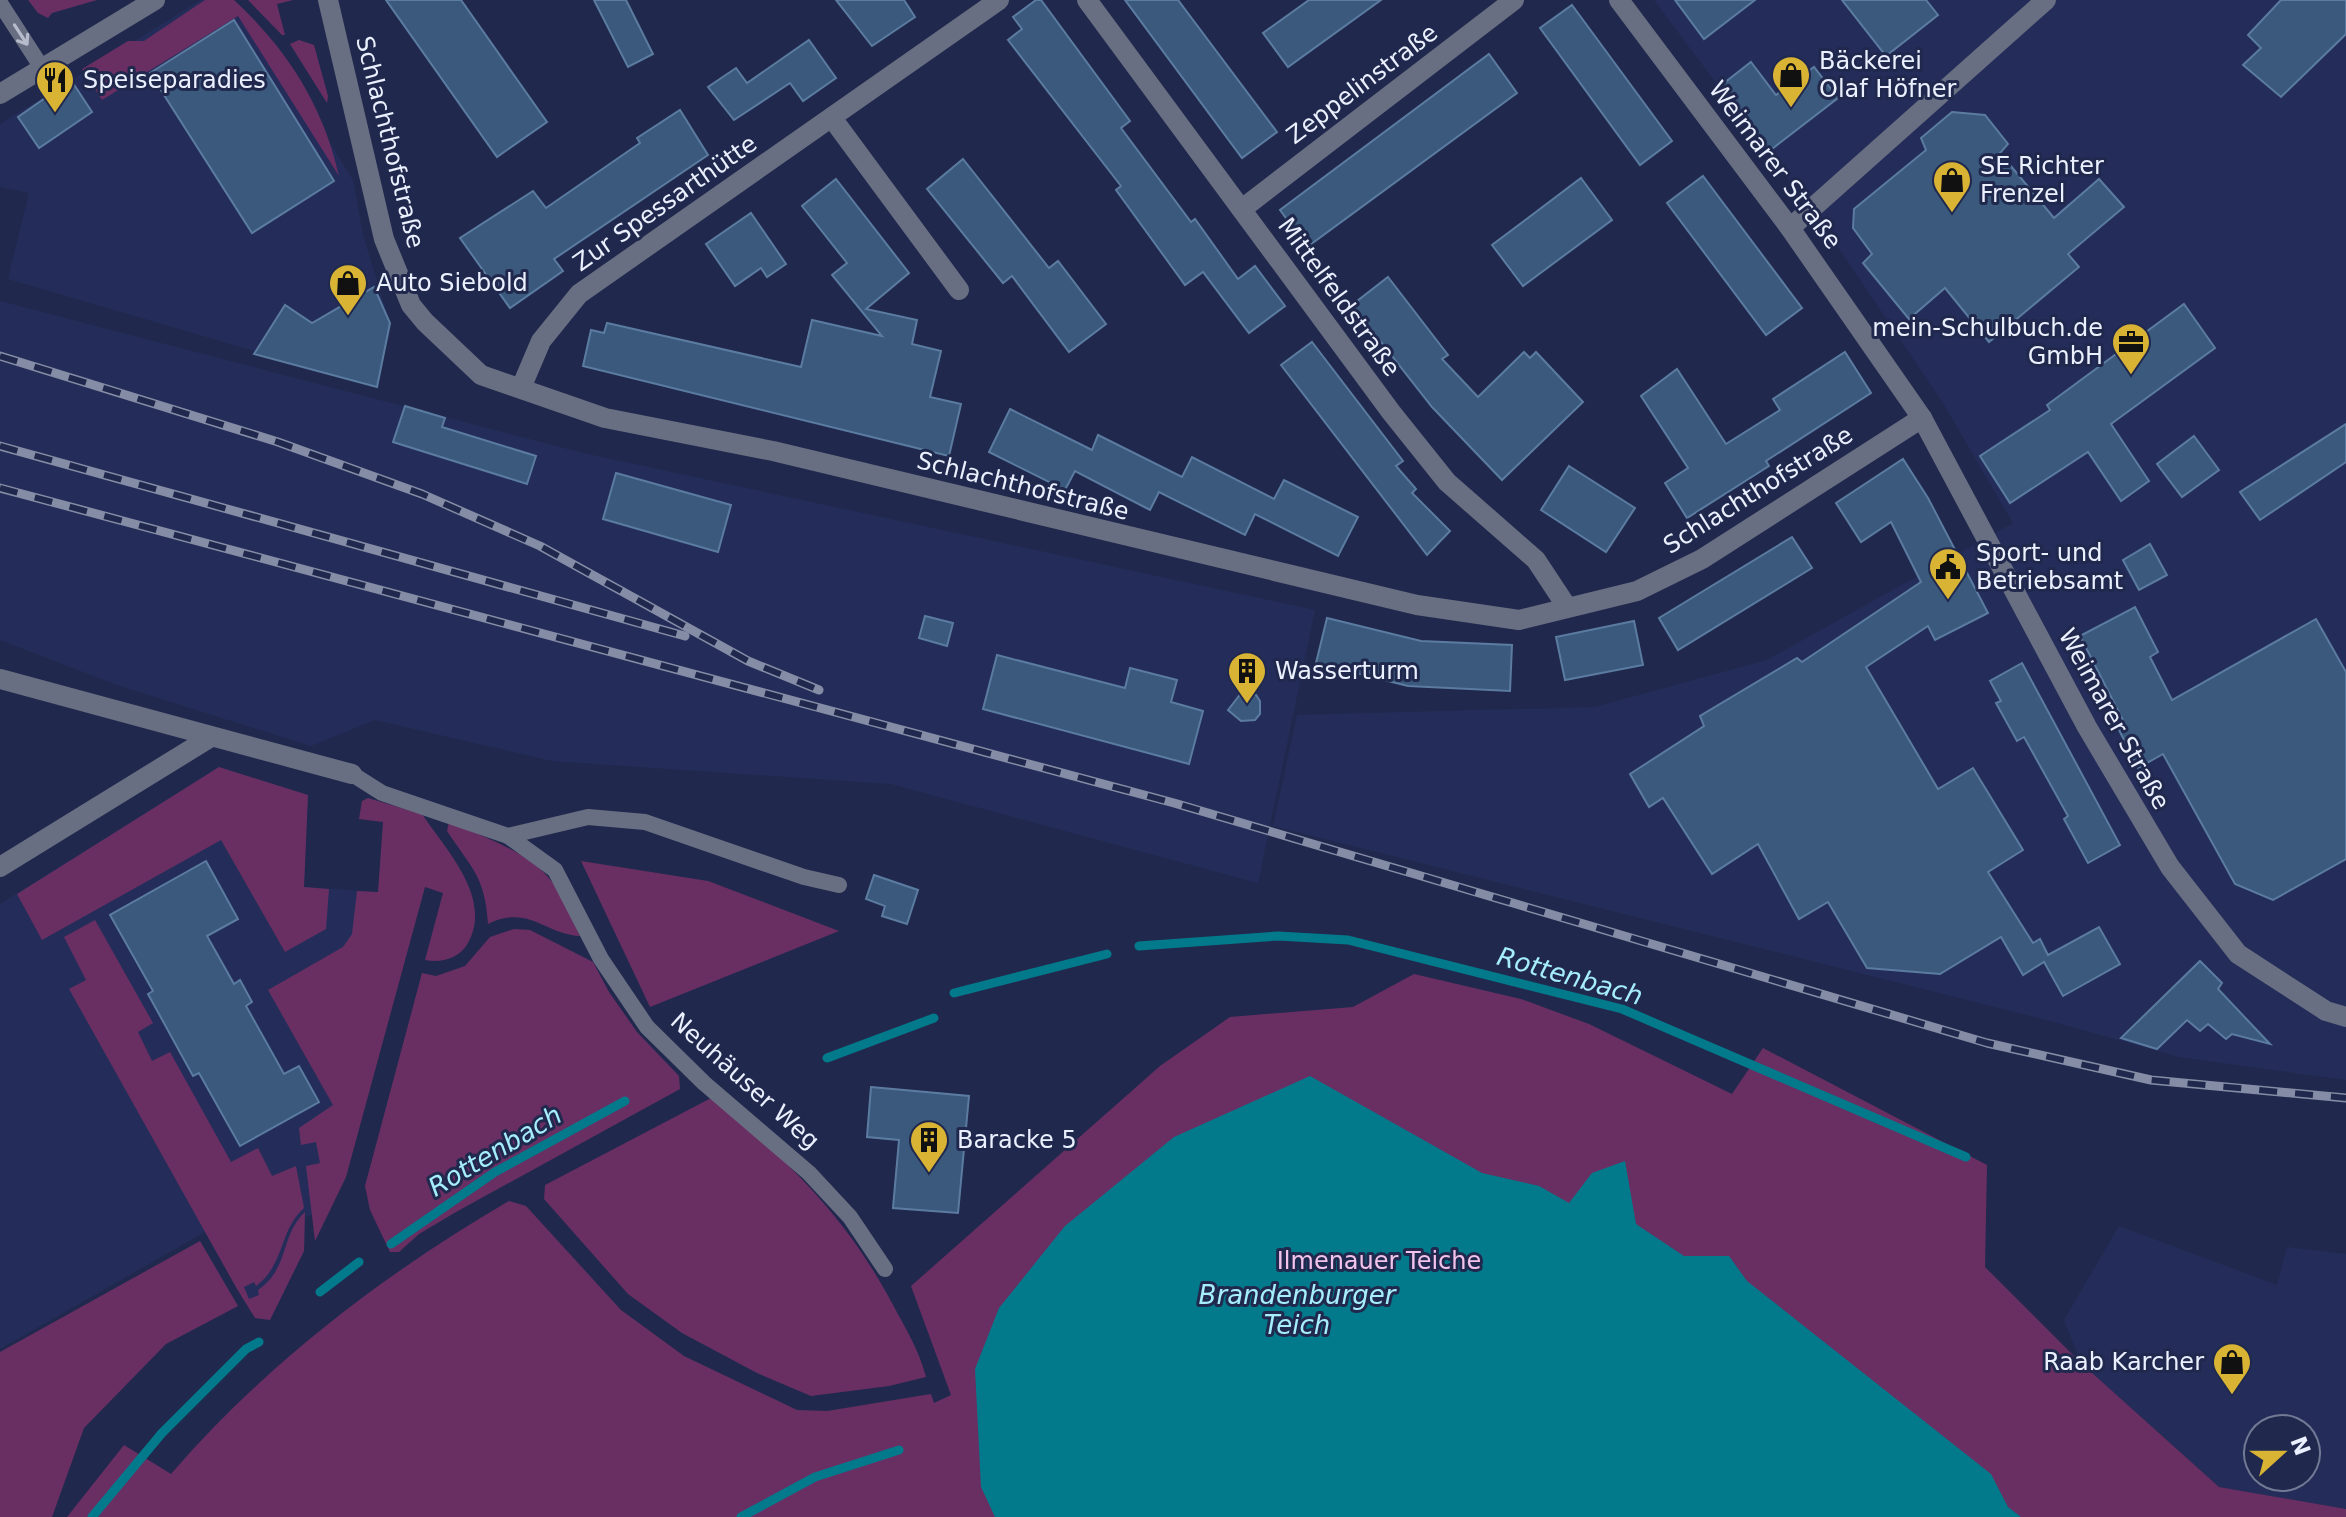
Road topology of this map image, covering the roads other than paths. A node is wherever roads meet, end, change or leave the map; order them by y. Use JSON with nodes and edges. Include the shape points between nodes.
{"nodes":[{"id":1,"x":155,"y":0,"type":"edge"},
{"id":2,"x":328,"y":0,"type":"edge"},
{"id":3,"x":999,"y":0,"type":"edge"},
{"id":4,"x":1087,"y":0,"type":"edge"},
{"id":5,"x":1514,"y":0,"type":"edge"},
{"id":6,"x":1619,"y":0,"type":"edge"},
{"id":7,"x":2046,"y":0,"type":"edge"},
{"id":8,"x":0,"y":3,"type":"edge"},
{"id":9,"x":42,"y":68,"type":"junction"},
{"id":10,"x":0,"y":94,"type":"edge"},
{"id":11,"x":832,"y":118,"type":"junction"},
{"id":12,"x":1242,"y":209,"type":"junction"},
{"id":13,"x":1790,"y":228,"type":"junction"},
{"id":14,"x":959,"y":290,"type":"dead end"},
{"id":15,"x":521,"y":388,"type":"junction"},
{"id":16,"x":1922,"y":418,"type":"junction"},
{"id":17,"x":1567,"y":607,"type":"junction"},
{"id":18,"x":0,"y":679,"type":"edge"},
{"id":19,"x":211,"y":737,"type":"junction"},
{"id":20,"x":352,"y":774,"type":"joint"},
{"id":21,"x":508,"y":836,"type":"junction"},
{"id":22,"x":0,"y":867,"type":"edge"},
{"id":23,"x":839,"y":885,"type":"dead end"},
{"id":24,"x":2346,"y":1017,"type":"edge"},
{"id":25,"x":885,"y":1269,"type":"dead end"}],
"edges":[{"from":1,"to":9,"type":"street"},
{"from":2,"to":15,"type":"street","name":"Schlachthofstraße","via":[[384,239],[411,305],[481,375]]},
{"from":3,"to":11,"type":"street","name":"Zur Spessarthütte"},
{"from":4,"to":12,"type":"street","name":"Mittelfeldstraße"},
{"from":5,"to":12,"type":"street","name":"Zeppelinstraße"},
{"from":6,"to":13,"type":"street","name":"Weimarer Straße"},
{"from":7,"to":13,"type":"street"},
{"from":8,"to":9,"type":"lane","one_way":true},
{"from":9,"to":10,"type":"street"},
{"from":11,"to":14,"type":"street"},
{"from":11,"to":15,"type":"street","name":"Zur Spessarthütte","via":[[579,294],[541,341]]},
{"from":12,"to":17,"type":"street","name":"Mittelfeldstraße","via":[[1447,482],[1536,560]]},
{"from":13,"to":16,"type":"street","name":"Weimarer Straße"},
{"from":15,"to":17,"type":"street","name":"Schlachthofstraße","via":[[605,418],[773,451],[1417,605],[1519,620]]},
{"from":16,"to":17,"type":"street","name":"Schlachthofstraße","via":[[1702,559],[1637,591]]},
{"from":16,"to":24,"type":"street","name":"Weimarer Straße","via":[[2079,714],[2170,867],[2238,954],[2326,1011]]},
{"from":18,"to":19,"type":"street","name":"Neuhäuser Weg"},
{"from":19,"to":20,"type":"street","name":"Neuhäuser Weg"},
{"from":19,"to":22,"type":"street"},
{"from":20,"to":21,"type":"lane","name":"Neuhäuser Weg","via":[[382,793]]},
{"from":21,"to":23,"type":"lane","via":[[588,817],[645,822]]},
{"from":21,"to":25,"type":"lane","name":"Neuhäuser Weg","via":[[555,870],[601,959],[647,1027],[809,1173],[850,1217]]}]}
